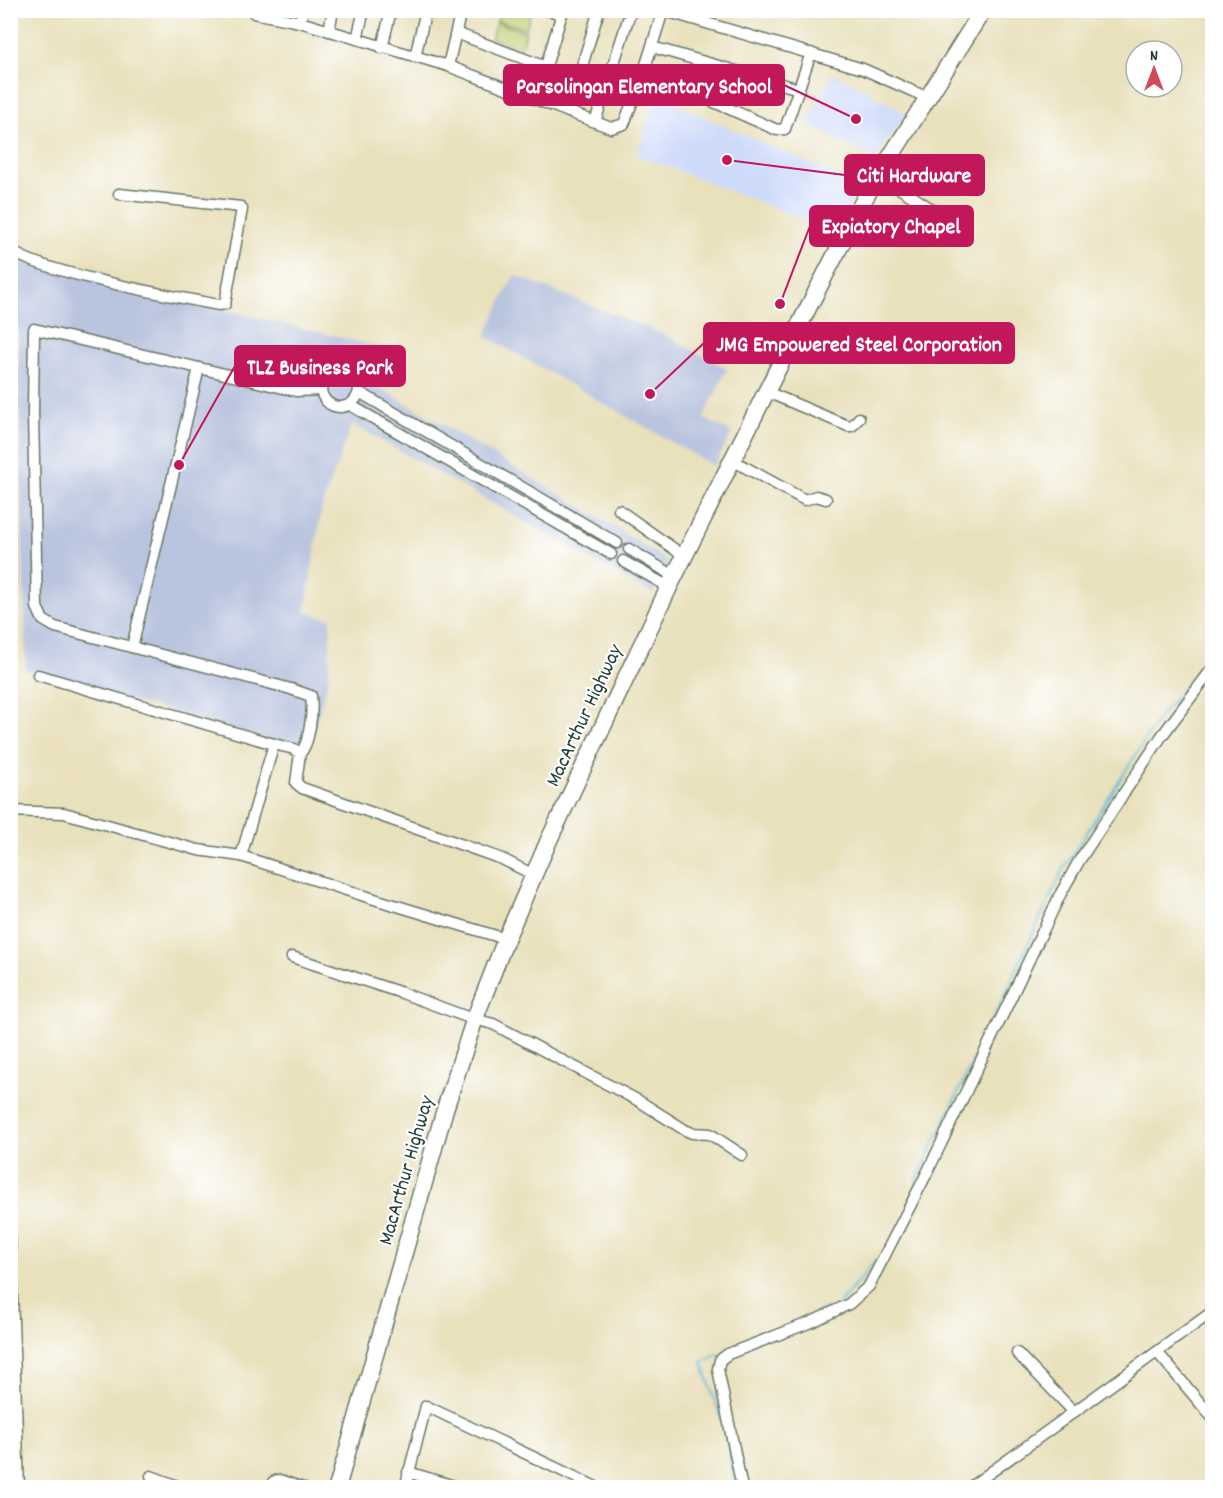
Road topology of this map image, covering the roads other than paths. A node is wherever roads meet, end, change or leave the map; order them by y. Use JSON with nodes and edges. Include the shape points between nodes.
{"nodes":[{"id":1,"x":252,"y":10,"type":"edge"},
{"id":2,"x":303,"y":10,"type":"edge"},
{"id":3,"x":333,"y":10,"type":"edge"},
{"id":4,"x":364,"y":10,"type":"edge"},
{"id":5,"x":391,"y":10,"type":"edge"},
{"id":6,"x":426,"y":10,"type":"edge"},
{"id":7,"x":461,"y":10,"type":"edge"},
{"id":8,"x":547,"y":10,"type":"edge"},
{"id":9,"x":599,"y":10,"type":"edge"},
{"id":10,"x":631,"y":10,"type":"edge"},
{"id":11,"x":983,"y":10,"type":"edge"},
{"id":12,"x":663,"y":11,"type":"edge"},
{"id":13,"x":562,"y":12,"type":"edge"},
{"id":14,"x":274,"y":14,"type":"edge"},
{"id":15,"x":300,"y":22,"type":"junction"},
{"id":16,"x":329,"y":31,"type":"junction"},
{"id":17,"x":456,"y":33,"type":"junction"},
{"id":18,"x":357,"y":39,"type":"junction"},
{"id":19,"x":652,"y":47,"type":"junction"},
{"id":20,"x":381,"y":48,"type":"junction"},
{"id":21,"x":811,"y":52,"type":"junction"},
{"id":22,"x":415,"y":57,"type":"junction"},
{"id":23,"x":448,"y":66,"type":"junction"},
{"id":24,"x":546,"y":67,"type":"junction"},
{"id":25,"x":644,"y":71,"type":"junction"},
{"id":26,"x":799,"y":89,"type":"junction"},
{"id":27,"x":928,"y":98,"type":"junction"},
{"id":28,"x":536,"y":99,"type":"junction"},
{"id":29,"x":568,"y":112,"type":"junction"},
{"id":30,"x":595,"y":122,"type":"junction"},
{"id":31,"x":879,"y":175,"type":"junction"},
{"id":32,"x":119,"y":194,"type":"dead end"},
{"id":33,"x":944,"y":217,"type":"dead end"},
{"id":34,"x":10,"y":249,"type":"edge"},
{"id":35,"x":199,"y":368,"type":"junction"},
{"id":36,"x":321,"y":390,"type":"junction"},
{"id":37,"x":358,"y":392,"type":"junction"},
{"id":38,"x":766,"y":392,"type":"junction"},
{"id":39,"x":350,"y":405,"type":"junction"},
{"id":40,"x":859,"y":418,"type":"dead end"},
{"id":41,"x":429,"y":433,"type":"junction"},
{"id":42,"x":422,"y":446,"type":"junction"},
{"id":43,"x":732,"y":460,"type":"junction"},
{"id":44,"x":490,"y":468,"type":"junction"},
{"id":45,"x":483,"y":481,"type":"junction"},
{"id":46,"x":826,"y":500,"type":"dead end"},
{"id":47,"x":549,"y":503,"type":"junction"},
{"id":48,"x":619,"y":510,"type":"dead end"},
{"id":49,"x":544,"y":516,"type":"junction"},
{"id":50,"x":617,"y":543,"type":"dead end"},
{"id":51,"x":629,"y":549,"type":"dead end"},
{"id":52,"x":611,"y":554,"type":"dead end"},
{"id":53,"x":684,"y":556,"type":"junction"},
{"id":54,"x":623,"y":561,"type":"dead end"},
{"id":55,"x":671,"y":582,"type":"junction"},
{"id":56,"x":132,"y":647,"type":"junction"},
{"id":57,"x":1212,"y":669,"type":"edge"},
{"id":58,"x":38,"y":675,"type":"dead end"},
{"id":59,"x":274,"y":744,"type":"junction"},
{"id":60,"x":300,"y":753,"type":"junction"},
{"id":61,"x":10,"y":811,"type":"edge"},
{"id":62,"x":241,"y":856,"type":"junction"},
{"id":63,"x":534,"y":875,"type":"junction"},
{"id":64,"x":506,"y":939,"type":"junction"},
{"id":65,"x":292,"y":957,"type":"dead end"},
{"id":66,"x":475,"y":1018,"type":"junction"},
{"id":67,"x":742,"y":1155,"type":"dead end"},
{"id":68,"x":10,"y":1238,"type":"edge"},
{"id":69,"x":1212,"y":1312,"type":"edge"},
{"id":70,"x":1157,"y":1352,"type":"junction"},
{"id":71,"x":1017,"y":1353,"type":"dead end"},
{"id":72,"x":1073,"y":1411,"type":"junction"},
{"id":73,"x":1212,"y":1417,"type":"edge"},
{"id":74,"x":408,"y":1472,"type":"junction"},
{"id":75,"x":151,"y":1476,"type":"dead end"},
{"id":76,"x":19,"y":1488,"type":"edge"},
{"id":77,"x":183,"y":1488,"type":"edge"},
{"id":78,"x":272,"y":1488,"type":"edge"},
{"id":79,"x":303,"y":1488,"type":"edge"},
{"id":80,"x":337,"y":1488,"type":"edge"},
{"id":81,"x":405,"y":1488,"type":"edge"},
{"id":82,"x":461,"y":1488,"type":"edge"},
{"id":83,"x":598,"y":1488,"type":"edge"},
{"id":84,"x":742,"y":1488,"type":"edge"},
{"id":85,"x":969,"y":1488,"type":"edge"}],
"edges":[{"from":1,"to":14,"type":"street"},
{"from":2,"to":15,"type":"street"},
{"from":3,"to":16,"type":"street"},
{"from":4,"to":18,"type":"street"},
{"from":5,"to":20,"type":"street"},
{"from":6,"to":22,"type":"street"},
{"from":7,"to":17,"type":"street"},
{"from":8,"to":13,"type":"street"},
{"from":9,"to":29,"type":"street"},
{"from":10,"to":30,"type":"street"},
{"from":11,"to":27,"type":"highway","name":"MacArthur Highway"},
{"from":12,"to":19,"type":"street"},
{"from":12,"to":21,"type":"street"},
{"from":13,"to":24,"type":"street"},
{"from":14,"to":15,"type":"street"},
{"from":15,"to":16,"type":"street"},
{"from":16,"to":18,"type":"street"},
{"from":17,"to":23,"type":"street"},
{"from":17,"to":24,"type":"street"},
{"from":18,"to":20,"type":"street"},
{"from":19,"to":25,"type":"street"},
{"from":19,"to":26,"type":"street"},
{"from":20,"to":22,"type":"street"},
{"from":21,"to":26,"type":"street"},
{"from":21,"to":27,"type":"street","via":[[863,69]]},
{"from":22,"to":23,"type":"street"},
{"from":23,"to":28,"type":"street"},
{"from":24,"to":28,"type":"street"},
{"from":25,"to":26,"type":"street","via":[[777,130],[786,129]]},
{"from":25,"to":30,"type":"street","via":[[624,124],[611,128]]},
{"from":27,"to":31,"type":"highway","name":"MacArthur Highway"},
{"from":28,"to":29,"type":"street"},
{"from":29,"to":30,"type":"street"},
{"from":31,"to":33,"type":"street"},
{"from":31,"to":38,"type":"highway","name":"MacArthur Highway"},
{"from":32,"to":34,"type":"street","via":[[242,208],[225,304],[62,270],[16,255]]},
{"from":35,"to":36,"type":"street","via":[[296,391]]},
{"from":35,"to":56,"type":"street"},
{"from":35,"to":56,"type":"street","via":[[34,329],[37,608],[43,620],[55,627]]},
{"from":36,"to":37,"type":"street","via":[[327,374],[337,369],[356,377]]},
{"from":36,"to":39,"type":"street","via":[[331,406]]},
{"from":37,"to":39,"type":"street"},
{"from":37,"to":41,"type":"street"},
{"from":38,"to":40,"type":"street","via":[[848,426]]},
{"from":38,"to":43,"type":"highway","name":"MacArthur Highway"},
{"from":39,"to":42,"type":"street"},
{"from":41,"to":42,"type":"street"},
{"from":41,"to":44,"type":"street"},
{"from":42,"to":45,"type":"street"},
{"from":43,"to":46,"type":"street","via":[[805,500],[816,496]]},
{"from":43,"to":53,"type":"highway","name":"MacArthur Highway"},
{"from":44,"to":45,"type":"street"},
{"from":44,"to":47,"type":"street"},
{"from":45,"to":49,"type":"street"},
{"from":47,"to":49,"type":"street"},
{"from":47,"to":50,"type":"street"},
{"from":48,"to":53,"type":"street"},
{"from":49,"to":52,"type":"street"},
{"from":51,"to":55,"type":"street"},
{"from":53,"to":55,"type":"highway","name":"MacArthur Highway"},
{"from":54,"to":55,"type":"street"},
{"from":55,"to":63,"type":"highway","name":"MacArthur Highway"},
{"from":56,"to":60,"type":"street","via":[[311,696],[310,724],[305,749]]},
{"from":57,"to":84,"type":"street","via":[[1168,728],[1061,893],[869,1286],[849,1304],[720,1360],[718,1369]]},
{"from":58,"to":59,"type":"street"},
{"from":59,"to":60,"type":"street"},
{"from":59,"to":62,"type":"street"},
{"from":60,"to":63,"type":"street","via":[[296,783],[302,788],[502,859]]},
{"from":61,"to":62,"type":"street","via":[[63,813],[198,850]]},
{"from":62,"to":64,"type":"street"},
{"from":63,"to":64,"type":"highway","name":"MacArthur Highway"},
{"from":64,"to":66,"type":"highway","name":"MacArthur Highway"},
{"from":65,"to":66,"type":"street"},
{"from":66,"to":67,"type":"street","via":[[585,1072],[685,1130],[710,1134]]},
{"from":66,"to":80,"type":"highway","name":"MacArthur Highway","via":[[445,1108]]},
{"from":68,"to":76,"type":"street"},
{"from":69,"to":70,"type":"street"},
{"from":70,"to":72,"type":"street"},
{"from":70,"to":73,"type":"street"},
{"from":71,"to":72,"type":"street"},
{"from":72,"to":85,"type":"street"},
{"from":74,"to":81,"type":"street"},
{"from":74,"to":82,"type":"street"},
{"from":74,"to":83,"type":"street","via":[[426,1406]]},
{"from":75,"to":77,"type":"street"},
{"from":78,"to":79,"type":"street","via":[[273,1482],[279,1480]]}]}
